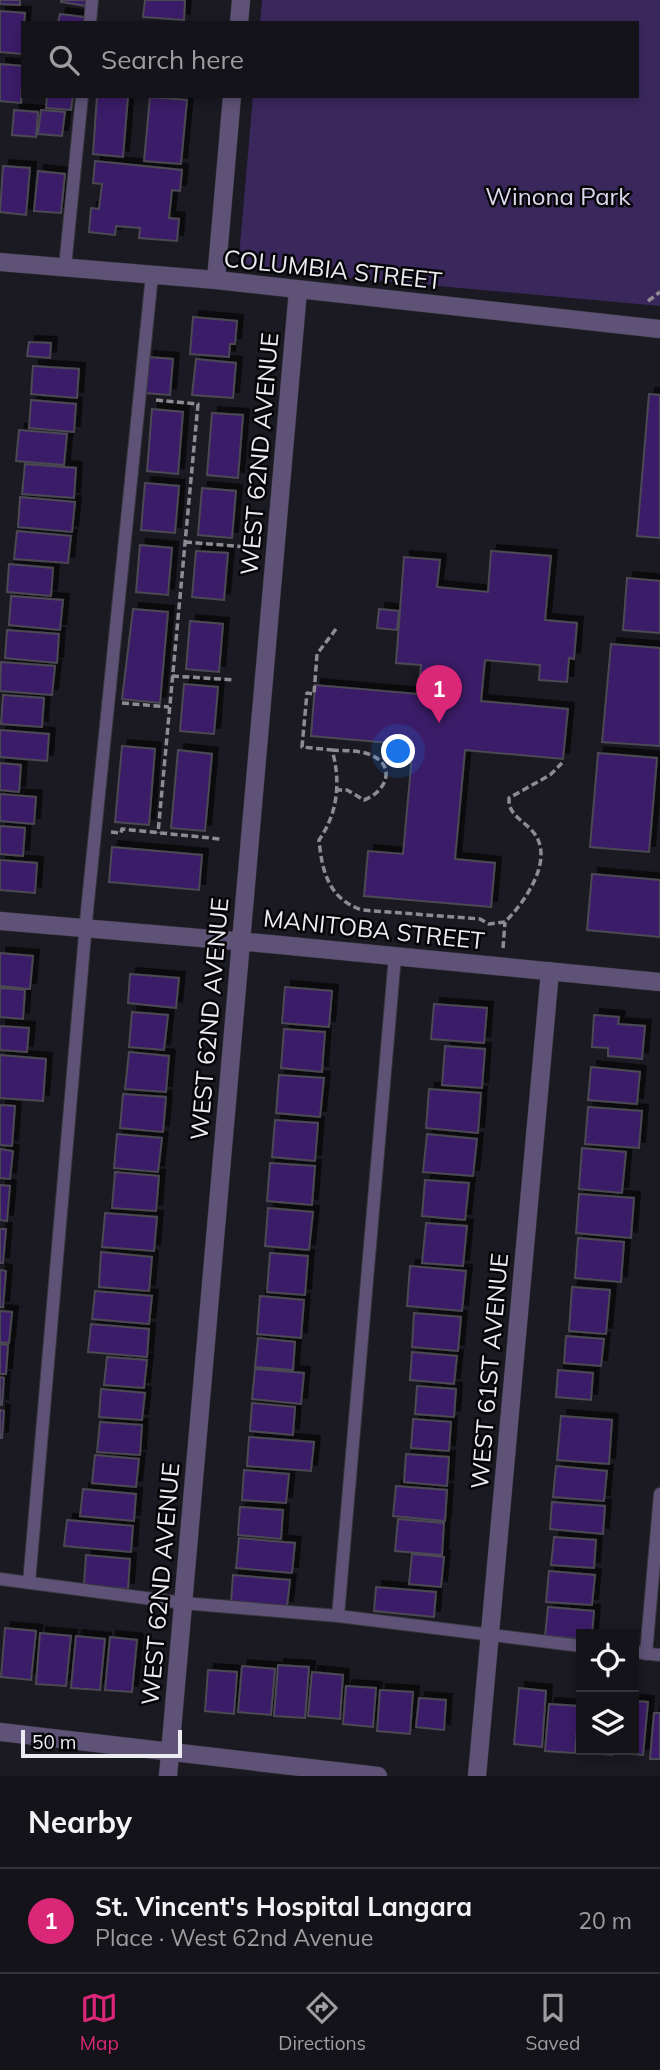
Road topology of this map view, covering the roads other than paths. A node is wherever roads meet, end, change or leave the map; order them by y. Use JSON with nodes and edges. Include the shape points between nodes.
{"nodes":[{"id":1,"x":92,"y":0,"type":"edge"},
{"id":2,"x":241,"y":0,"type":"edge"},
{"id":3,"x":90,"y":21,"type":"edge"},
{"id":4,"x":239,"y":21,"type":"edge"},
{"id":5,"x":82,"y":98,"type":"edge"},
{"id":6,"x":232,"y":98,"type":"edge"},
{"id":7,"x":0,"y":262,"type":"edge"},
{"id":8,"x":65,"y":267,"type":"junction"},
{"id":9,"x":152,"y":275,"type":"junction"},
{"id":10,"x":216,"y":280,"type":"junction"},
{"id":11,"x":298,"y":290,"type":"junction"},
{"id":12,"x":660,"y":329,"type":"edge"},
{"id":13,"x":0,"y":921,"type":"edge"},
{"id":14,"x":86,"y":929,"type":"junction"},
{"id":15,"x":241,"y":941,"type":"junction"},
{"id":16,"x":395,"y":956,"type":"junction"},
{"id":17,"x":550,"y":971,"type":"junction"},
{"id":18,"x":660,"y":982,"type":"edge"},
{"id":19,"x":660,"y":1494,"type":"edge"},
{"id":20,"x":0,"y":1579,"type":"edge"},
{"id":21,"x":29,"y":1583,"type":"junction"},
{"id":22,"x":183,"y":1603,"type":"junction"},
{"id":23,"x":338,"y":1616,"type":"junction"},
{"id":24,"x":489,"y":1636,"type":"junction"},
{"id":25,"x":576,"y":1645,"type":"edge"},
{"id":26,"x":640,"y":1653,"type":"edge"},
{"id":27,"x":660,"y":1655,"type":"edge"},
{"id":28,"x":0,"y":1732,"type":"edge"},
{"id":29,"x":170,"y":1752,"type":"junction"},
{"id":30,"x":168,"y":1776,"type":"edge"},
{"id":31,"x":378,"y":1776,"type":"edge"},
{"id":32,"x":477,"y":1776,"type":"edge"}],
"edges":[{"from":1,"to":3,"type":"lane"},
{"from":2,"to":4,"type":"street"},
{"from":5,"to":8,"type":"lane"},
{"from":6,"to":10,"type":"street"},
{"from":7,"to":8,"type":"street","name":"COLUMBIA STREET"},
{"from":8,"to":9,"type":"street","name":"COLUMBIA STREET"},
{"from":9,"to":10,"type":"street","name":"COLUMBIA STREET"},
{"from":9,"to":14,"type":"lane"},
{"from":10,"to":11,"type":"street","name":"COLUMBIA STREET"},
{"from":11,"to":12,"type":"street","name":"COLUMBIA STREET"},
{"from":11,"to":15,"type":"street","name":"WEST 62ND AVENUE"},
{"from":13,"to":14,"type":"street","name":"MANITOBA STREET"},
{"from":14,"to":15,"type":"street","name":"MANITOBA STREET"},
{"from":14,"to":21,"type":"lane"},
{"from":15,"to":16,"type":"street","name":"MANITOBA STREET"},
{"from":15,"to":22,"type":"street","name":"WEST 62ND AVENUE"},
{"from":16,"to":17,"type":"street","name":"MANITOBA STREET"},
{"from":16,"to":23,"type":"lane"},
{"from":17,"to":18,"type":"street","name":"MANITOBA STREET"},
{"from":17,"to":24,"type":"street","name":"WEST 61ST AVENUE"},
{"from":19,"to":26,"type":"lane"},
{"from":20,"to":21,"type":"lane"},
{"from":21,"to":22,"type":"lane"},
{"from":22,"to":23,"type":"lane"},
{"from":22,"to":29,"type":"street","name":"WEST 62ND AVENUE"},
{"from":23,"to":24,"type":"lane"},
{"from":24,"to":25,"type":"lane"},
{"from":24,"to":32,"type":"street","name":"WEST 61ST AVENUE"},
{"from":26,"to":27,"type":"lane"},
{"from":28,"to":29,"type":"street"},
{"from":29,"to":30,"type":"street","name":"WEST 62ND AVENUE"},
{"from":29,"to":31,"type":"street"}]}
